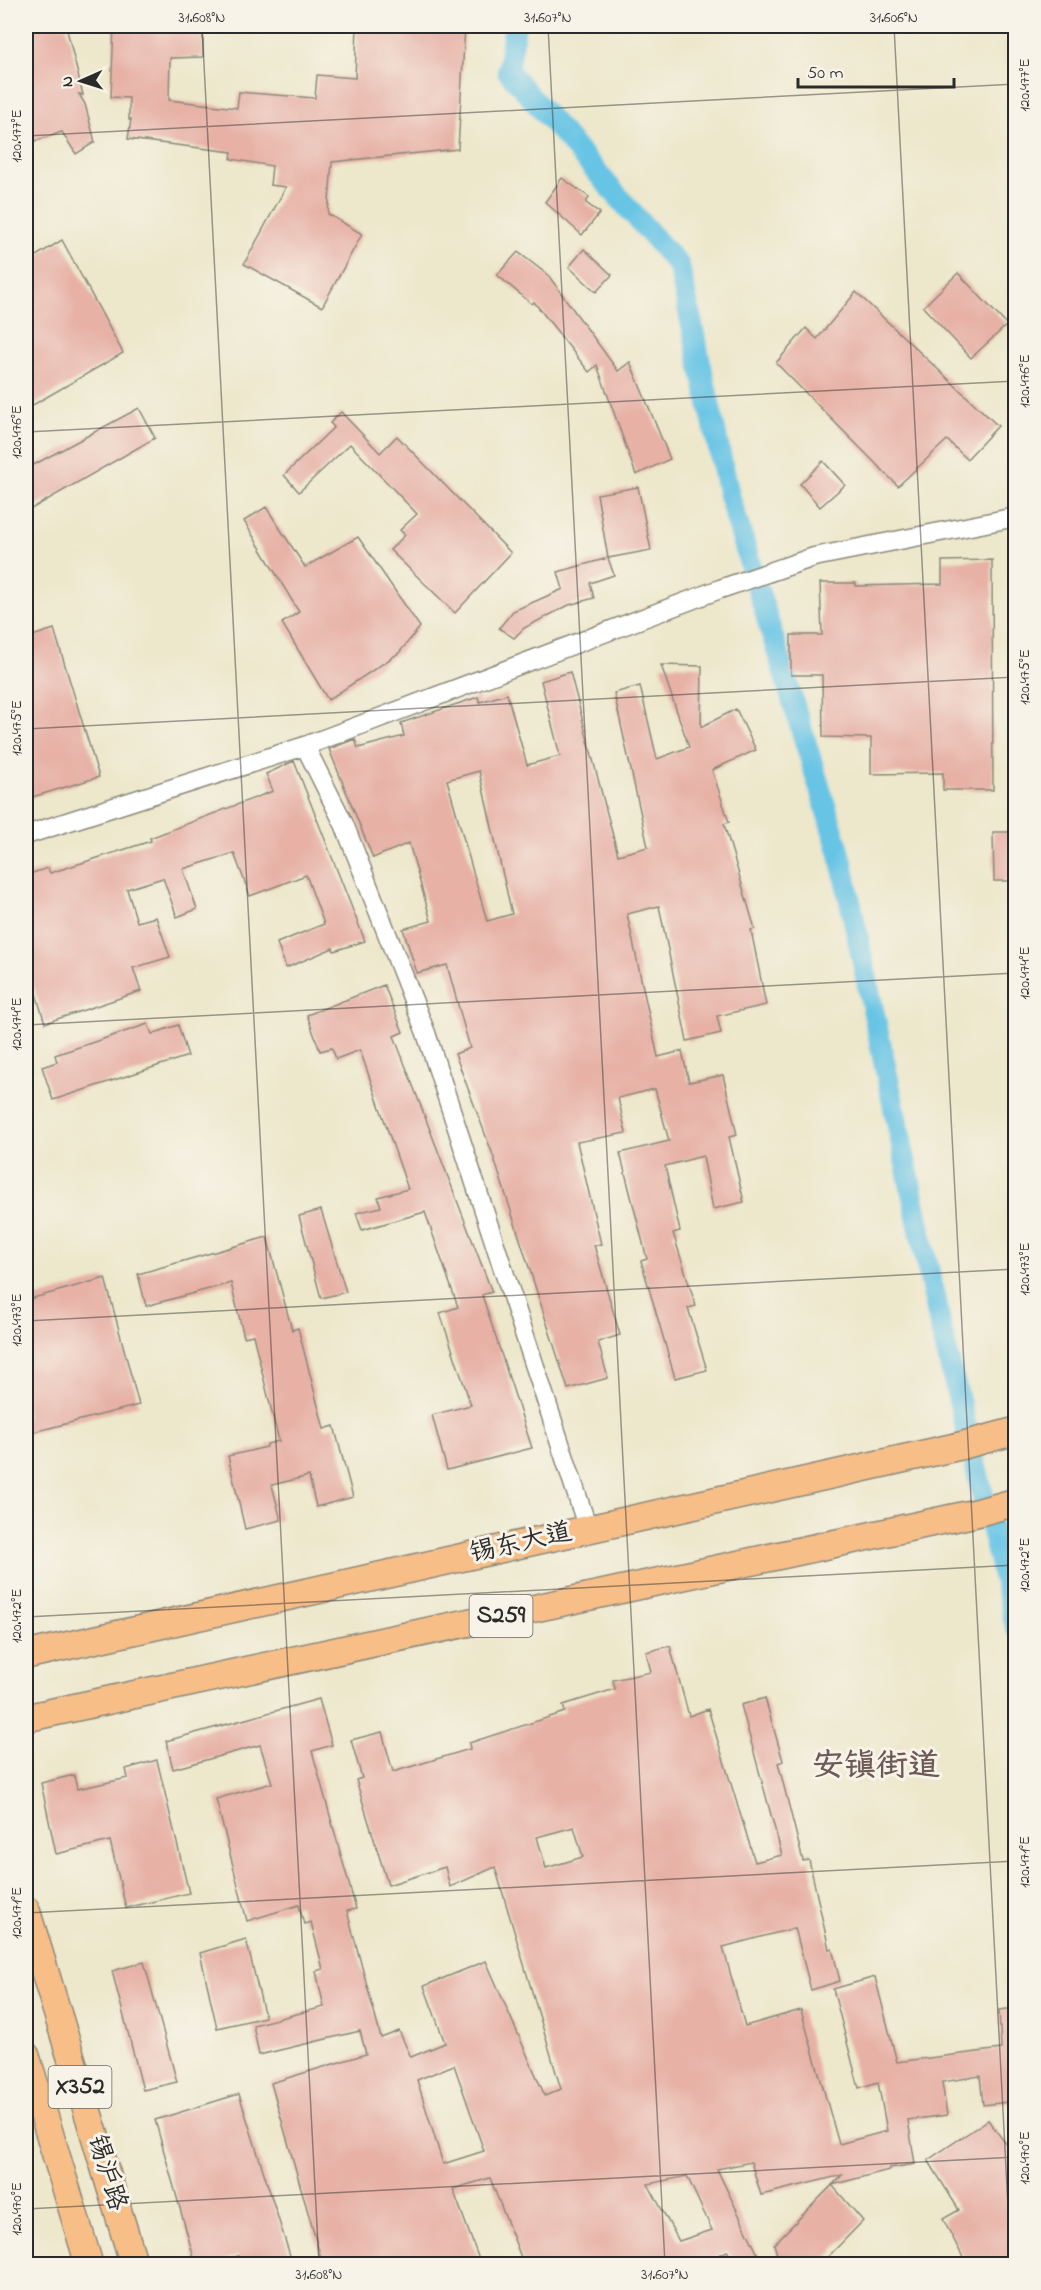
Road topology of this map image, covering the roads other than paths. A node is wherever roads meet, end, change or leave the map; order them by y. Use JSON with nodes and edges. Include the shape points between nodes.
{"nodes":[{"id":1,"x":1016,"y":518,"type":"edge"},
{"id":2,"x":305,"y":746,"type":"junction"},
{"id":3,"x":26,"y":836,"type":"edge"},
{"id":4,"x":1014,"y":1431,"type":"edge"},
{"id":5,"x":1016,"y":1502,"type":"edge"},
{"id":6,"x":588,"y":1529,"type":"junction"},
{"id":7,"x":26,"y":1655,"type":"edge"},
{"id":8,"x":26,"y":1718,"type":"edge"},
{"id":9,"x":26,"y":1910,"type":"edge"},
{"id":10,"x":26,"y":2056,"type":"edge"},
{"id":11,"x":89,"y":2265,"type":"edge"},
{"id":12,"x":134,"y":2265,"type":"edge"}],
"edges":[{"from":1,"to":2,"type":"street","via":[[814,557]]},
{"from":2,"to":3,"type":"street"},
{"from":2,"to":6,"type":"street","via":[[344,824],[426,1033]]},
{"from":4,"to":6,"type":"main road","name":"锡东大道","number":"S259"},
{"from":5,"to":8,"type":"main road","number":"S259"},
{"from":6,"to":7,"type":"main road","name":"锡东大道","number":"S259"},
{"from":9,"to":12,"type":"main road","name":"锡沪路","number":"X352"},
{"from":10,"to":11,"type":"main road","name":"锡沪路","number":"X352"}]}
